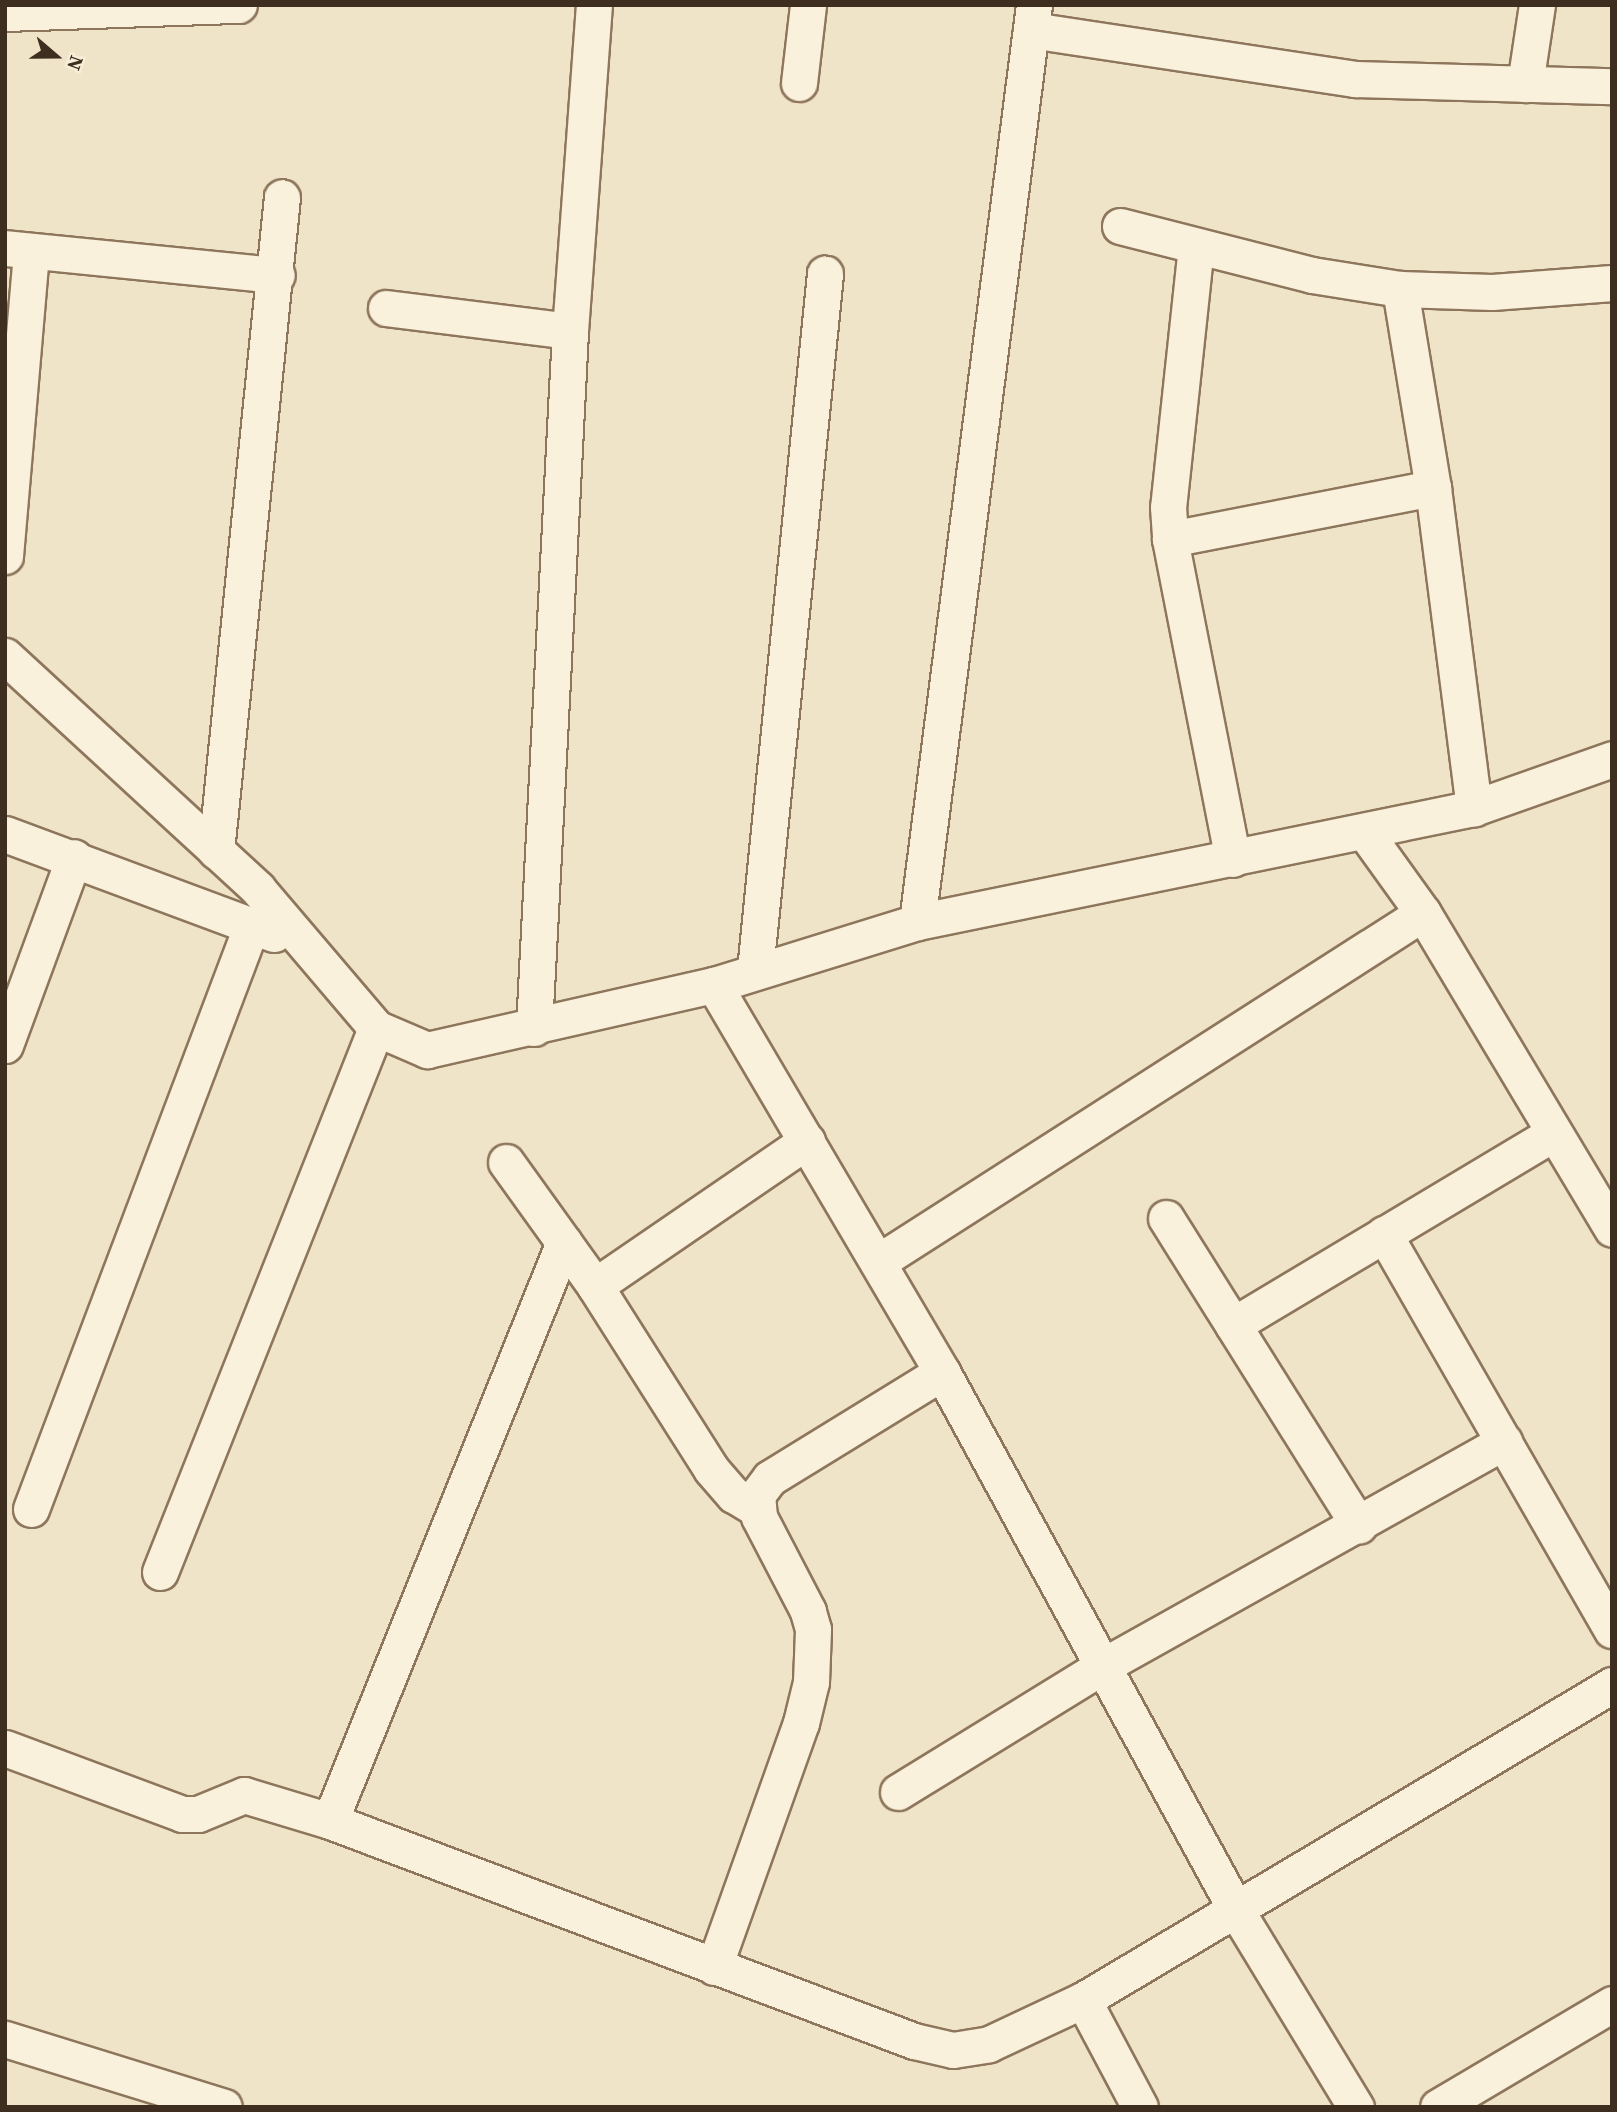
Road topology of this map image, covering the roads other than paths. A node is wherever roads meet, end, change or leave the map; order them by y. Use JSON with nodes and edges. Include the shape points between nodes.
{"nodes":[{"id":1,"x":239,"y":5,"type":"edge"},
{"id":2,"x":594,"y":5,"type":"edge"},
{"id":3,"x":808,"y":5,"type":"edge"},
{"id":4,"x":1536,"y":5,"type":"edge"},
{"id":5,"x":195,"y":6,"type":"edge"},
{"id":6,"x":5,"y":13,"type":"edge"},
{"id":7,"x":1032,"y":18,"type":"edge"},
{"id":8,"x":799,"y":83,"type":"dead end"},
{"id":9,"x":1525,"y":84,"type":"junction"},
{"id":10,"x":1612,"y":86,"type":"edge"},
{"id":11,"x":282,"y":197,"type":"dead end"},
{"id":12,"x":1120,"y":226,"type":"dead end"},
{"id":13,"x":1196,"y":246,"type":"junction"},
{"id":14,"x":18,"y":249,"type":"edge"},
{"id":15,"x":825,"y":274,"type":"dead end"},
{"id":16,"x":277,"y":275,"type":"junction"},
{"id":17,"x":1612,"y":283,"type":"edge"},
{"id":18,"x":1400,"y":289,"type":"junction"},
{"id":19,"x":386,"y":308,"type":"dead end"},
{"id":20,"x":570,"y":331,"type":"junction"},
{"id":21,"x":9,"y":457,"type":"edge"},
{"id":22,"x":1433,"y":488,"type":"junction"},
{"id":23,"x":1170,"y":539,"type":"junction"},
{"id":24,"x":5,"y":556,"type":"edge"},
{"id":25,"x":5,"y":656,"type":"edge"},
{"id":26,"x":1612,"y":759,"type":"edge"},
{"id":27,"x":1474,"y":808,"type":"junction"},
{"id":28,"x":1364,"y":831,"type":"junction"},
{"id":29,"x":5,"y":834,"type":"edge"},
{"id":30,"x":216,"y":851,"type":"junction"},
{"id":31,"x":74,"y":857,"type":"junction"},
{"id":32,"x":1233,"y":859,"type":"junction"},
{"id":33,"x":1423,"y":913,"type":"junction"},
{"id":34,"x":917,"y":922,"type":"junction"},
{"id":35,"x":251,"y":927,"type":"junction"},
{"id":36,"x":301,"y":942,"type":"junction"},
{"id":37,"x":755,"y":970,"type":"junction"},
{"id":38,"x":713,"y":985,"type":"junction"},
{"id":39,"x":376,"y":1028,"type":"junction"},
{"id":40,"x":534,"y":1028,"type":"junction"},
{"id":41,"x":5,"y":1045,"type":"edge"},
{"id":42,"x":1554,"y":1133,"type":"junction"},
{"id":43,"x":807,"y":1141,"type":"junction"},
{"id":44,"x":506,"y":1162,"type":"dead end"},
{"id":45,"x":1166,"y":1218,"type":"dead end"},
{"id":46,"x":1612,"y":1229,"type":"edge"},
{"id":47,"x":1384,"y":1234,"type":"junction"},
{"id":48,"x":564,"y":1242,"type":"junction"},
{"id":49,"x":878,"y":1262,"type":"junction"},
{"id":50,"x":595,"y":1286,"type":"junction"},
{"id":51,"x":1233,"y":1325,"type":"junction"},
{"id":52,"x":942,"y":1372,"type":"junction"},
{"id":53,"x":1504,"y":1442,"type":"junction"},
{"id":54,"x":756,"y":1507,"type":"junction"},
{"id":55,"x":31,"y":1509,"type":"dead end"},
{"id":56,"x":1359,"y":1526,"type":"junction"},
{"id":57,"x":160,"y":1572,"type":"dead end"},
{"id":58,"x":1612,"y":1630,"type":"edge"},
{"id":59,"x":1101,"y":1667,"type":"junction"},
{"id":60,"x":1612,"y":1685,"type":"edge"},
{"id":61,"x":5,"y":1748,"type":"edge"},
{"id":62,"x":898,"y":1793,"type":"dead end"},
{"id":63,"x":330,"y":1821,"type":"junction"},
{"id":64,"x":1236,"y":1910,"type":"junction"},
{"id":65,"x":714,"y":1966,"type":"junction"},
{"id":66,"x":1083,"y":2000,"type":"junction"},
{"id":67,"x":1612,"y":2004,"type":"edge"},
{"id":68,"x":5,"y":2039,"type":"edge"},
{"id":69,"x":224,"y":2107,"type":"edge"},
{"id":70,"x":1140,"y":2107,"type":"edge"},
{"id":71,"x":1356,"y":2107,"type":"edge"},
{"id":72,"x":1438,"y":2107,"type":"edge"}],
"edges":[{"from":1,"to":5,"type":"street"},
{"from":2,"to":20,"type":"street"},
{"from":3,"to":8,"type":"street"},
{"from":4,"to":9,"type":"street"},
{"from":5,"to":6,"type":"street"},
{"from":7,"to":9,"type":"street","via":[[1355,79]]},
{"from":7,"to":34,"type":"street"},
{"from":9,"to":10,"type":"street"},
{"from":11,"to":16,"type":"street"},
{"from":12,"to":13,"type":"street"},
{"from":13,"to":18,"type":"street","via":[[1312,275]]},
{"from":13,"to":23,"type":"street","via":[[1170,467]]},
{"from":14,"to":16,"type":"street"},
{"from":14,"to":21,"type":"street"},
{"from":15,"to":37,"type":"street"},
{"from":16,"to":30,"type":"street"},
{"from":17,"to":18,"type":"street","via":[[1492,292]]},
{"from":18,"to":22,"type":"street"},
{"from":19,"to":20,"type":"street"},
{"from":20,"to":40,"type":"street"},
{"from":21,"to":24,"type":"street"},
{"from":22,"to":23,"type":"street"},
{"from":22,"to":27,"type":"street"},
{"from":23,"to":32,"type":"street"},
{"from":25,"to":30,"type":"street"},
{"from":26,"to":27,"type":"street"},
{"from":27,"to":28,"type":"street"},
{"from":28,"to":32,"type":"street"},
{"from":28,"to":33,"type":"street"},
{"from":29,"to":31,"type":"street"},
{"from":30,"to":36,"type":"street","via":[[257,888]]},
{"from":31,"to":35,"type":"street"},
{"from":31,"to":41,"type":"street"},
{"from":32,"to":34,"type":"street"},
{"from":33,"to":42,"type":"street"},
{"from":33,"to":49,"type":"street"},
{"from":34,"to":37,"type":"street"},
{"from":35,"to":36,"type":"street"},
{"from":35,"to":55,"type":"street"},
{"from":36,"to":39,"type":"street"},
{"from":37,"to":38,"type":"street"},
{"from":38,"to":40,"type":"street"},
{"from":38,"to":43,"type":"street"},
{"from":39,"to":40,"type":"street","via":[[427,1050]]},
{"from":39,"to":57,"type":"street"},
{"from":42,"to":46,"type":"street"},
{"from":42,"to":47,"type":"street"},
{"from":43,"to":49,"type":"street"},
{"from":43,"to":50,"type":"street"},
{"from":44,"to":48,"type":"street"},
{"from":45,"to":51,"type":"street"},
{"from":47,"to":51,"type":"street"},
{"from":47,"to":53,"type":"street"},
{"from":48,"to":50,"type":"street"},
{"from":48,"to":63,"type":"street"},
{"from":49,"to":52,"type":"street"},
{"from":50,"to":54,"type":"street","via":[[711,1469],[734,1495]]},
{"from":51,"to":56,"type":"street"},
{"from":52,"to":54,"type":"street","via":[[770,1478],[757,1495]]},
{"from":52,"to":59,"type":"street"},
{"from":53,"to":56,"type":"street"},
{"from":53,"to":58,"type":"street"},
{"from":54,"to":65,"type":"street","via":[[808,1611],[813,1629],[811,1682]]},
{"from":56,"to":59,"type":"street"},
{"from":59,"to":62,"type":"street"},
{"from":59,"to":64,"type":"street"},
{"from":60,"to":64,"type":"street"},
{"from":61,"to":63,"type":"street","via":[[182,1814],[198,1814],[244,1795]]},
{"from":63,"to":65,"type":"street"},
{"from":64,"to":66,"type":"street"},
{"from":64,"to":71,"type":"street"},
{"from":65,"to":66,"type":"street","via":[[914,2041],[953,2050],[989,2044]]},
{"from":66,"to":70,"type":"street"},
{"from":67,"to":72,"type":"street"},
{"from":68,"to":69,"type":"street"}]}
